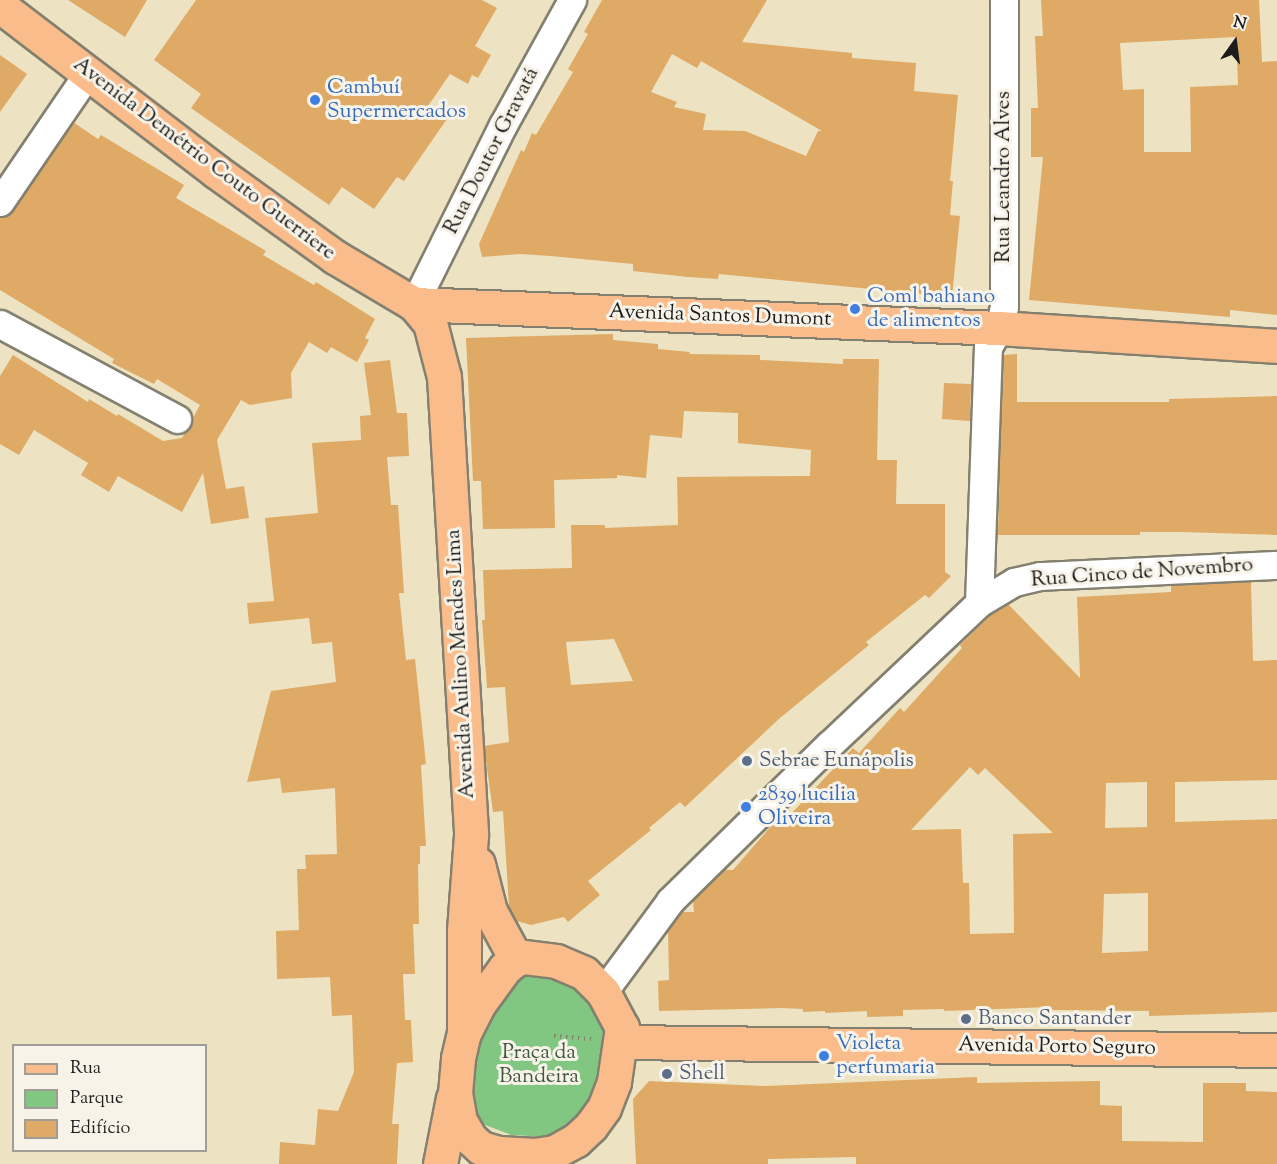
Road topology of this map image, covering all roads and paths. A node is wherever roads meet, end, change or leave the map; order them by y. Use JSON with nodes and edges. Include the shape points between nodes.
{"nodes":[{"id":1,"x":572,"y":0,"type":"edge"},
{"id":2,"x":1004,"y":0,"type":"edge"},
{"id":3,"x":0,"y":6,"type":"edge"},
{"id":4,"x":88,"y":74,"type":"junction"},
{"id":5,"x":0,"y":202,"type":"edge"},
{"id":6,"x":414,"y":304,"type":"junction"},
{"id":7,"x":0,"y":324,"type":"edge"},
{"id":8,"x":999,"y":328,"type":"junction"},
{"id":9,"x":1277,"y":346,"type":"edge"},
{"id":10,"x":177,"y":419,"type":"dead end"},
{"id":11,"x":1277,"y":565,"type":"edge"},
{"id":12,"x":978,"y":603,"type":"junction"},
{"id":13,"x":471,"y":835,"type":"junction"},
{"id":14,"x":516,"y":959,"type":"junction"},
{"id":15,"x":603,"y":992,"type":"junction"},
{"id":16,"x":464,"y":1033,"type":"junction"},
{"id":17,"x":622,"y":1042,"type":"junction"},
{"id":18,"x":1277,"y":1050,"type":"edge"},
{"id":19,"x":454,"y":1094,"type":"junction"},
{"id":20,"x":559,"y":1158,"type":"edge"},
{"id":21,"x":518,"y":1160,"type":"edge"},
{"id":22,"x":440,"y":1164,"type":"edge"}],
"edges":[{"from":1,"to":6,"type":"street","name":"Rua Doutor Gravatá","via":[[503,125]]},
{"from":2,"to":8,"type":"street","name":"Rua Leandro Alves","via":[[1004,307]]},
{"from":3,"to":4,"type":"main road","name":"Avenida Demétrio Couto Guerriere"},
{"from":4,"to":5,"type":"street"},
{"from":4,"to":6,"type":"main road","name":"Avenida Demétrio Couto Guerriere","via":[[326,251]]},
{"from":6,"to":8,"type":"main road","name":"Avenida Santos Dumont"},
{"from":6,"to":13,"type":"main road","name":"Avenida Aulino Mendes Lima","via":[[430,322],[444,377]]},
{"from":7,"to":10,"type":"street"},
{"from":8,"to":9,"type":"main road","name":"Avenida Santos Dumont"},
{"from":8,"to":12,"type":"street","name":"Rua Leandro Alves","via":[[988,347]]},
{"from":11,"to":12,"type":"street","name":"Rua Cinco de Novembro","via":[[1040,576],[1014,582]]},
{"from":12,"to":15,"type":"street","name":"Rua Cinco de Novembro","via":[[670,901]]},
{"from":13,"to":14,"type":"main road","via":[[490,911]]},
{"from":13,"to":16,"type":"main road","name":"Avenida Aulino Mendes Lima","via":[[464,931]]},
{"from":14,"to":15,"type":"main road","via":[[540,957],[568,964]]},
{"from":14,"to":16,"type":"main road","via":[[493,981]]},
{"from":15,"to":17,"type":"main road","via":[[622,1027]]},
{"from":16,"to":19,"type":"main road"},
{"from":17,"to":18,"type":"main road","name":"Avenida Porto Seguro"},
{"from":17,"to":20,"type":"main road","via":[[604,1108]]},
{"from":19,"to":21,"type":"main road","via":[[460,1121],[470,1138],[481,1148]]},
{"from":19,"to":22,"type":"main road"},
{"from":20,"to":21,"type":"main road"}]}
